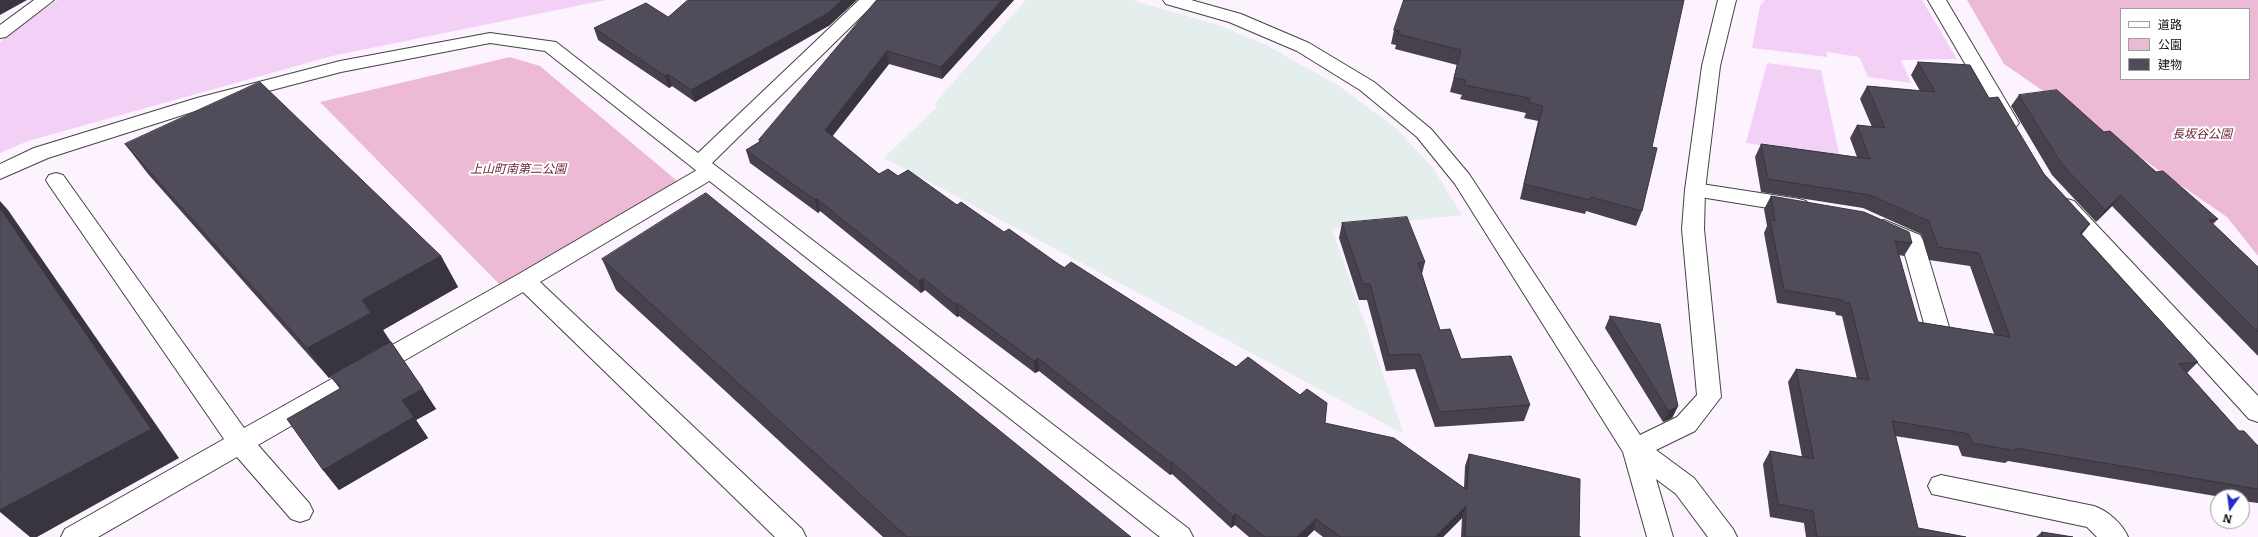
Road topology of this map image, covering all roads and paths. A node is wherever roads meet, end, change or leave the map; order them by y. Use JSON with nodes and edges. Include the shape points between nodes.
{"nodes":[{"id":1,"x":45,"y":0,"type":"edge"},
{"id":2,"x":869,"y":0,"type":"edge"},
{"id":3,"x":1172,"y":0,"type":"edge"},
{"id":4,"x":1727,"y":0,"type":"edge"},
{"id":5,"x":1937,"y":0,"type":"edge"},
{"id":6,"x":0,"y":33,"type":"edge"},
{"id":7,"x":2020,"y":141,"type":"edge"},
{"id":8,"x":704,"y":168,"type":"junction"},
{"id":9,"x":0,"y":172,"type":"edge"},
{"id":10,"x":56,"y":180,"type":"dead end"},
{"id":11,"x":1695,"y":190,"type":"junction"},
{"id":12,"x":2054,"y":192,"type":"edge"},
{"id":13,"x":1816,"y":209,"type":"edge"},
{"id":14,"x":1869,"y":220,"type":"edge"},
{"id":15,"x":525,"y":281,"type":"junction"},
{"id":16,"x":1937,"y":327,"type":"edge"},
{"id":17,"x":2258,"y":412,"type":"edge"},
{"id":18,"x":240,"y":442,"type":"junction"},
{"id":19,"x":1635,"y":450,"type":"junction"},
{"id":20,"x":1941,"y":486,"type":"dead end"},
{"id":21,"x":300,"y":511,"type":"dead end"},
{"id":22,"x":74,"y":537,"type":"edge"},
{"id":23,"x":793,"y":537,"type":"edge"},
{"id":24,"x":1180,"y":537,"type":"edge"},
{"id":25,"x":1660,"y":537,"type":"edge"},
{"id":26,"x":1724,"y":537,"type":"edge"},
{"id":27,"x":2115,"y":537,"type":"edge"}],
"edges":[{"from":1,"to":6,"type":"street"},
{"from":2,"to":8,"type":"street"},
{"from":3,"to":19,"type":"street","via":[[1235,18],[1303,47],[1367,86],[1424,133],[1462,179]]},
{"from":4,"to":11,"type":"street","via":[[1711,66]]},
{"from":5,"to":7,"type":"street"},
{"from":8,"to":9,"type":"street","via":[[550,46],[490,38],[340,67],[204,102],[41,154]]},
{"from":8,"to":15,"type":"street"},
{"from":8,"to":24,"type":"street"},
{"from":10,"to":18,"type":"street"},
{"from":11,"to":13,"type":"street"},
{"from":11,"to":19,"type":"street","via":[[1694,229],[1708,397],[1686,424]]},
{"from":12,"to":17,"type":"street"},
{"from":14,"to":16,"type":"street","via":[[1912,240]]},
{"from":15,"to":18,"type":"street"},
{"from":15,"to":23,"type":"street"},
{"from":18,"to":21,"type":"street"},
{"from":18,"to":22,"type":"street"},
{"from":19,"to":25,"type":"street"},
{"from":19,"to":26,"type":"street","via":[[1685,486]]},
{"from":20,"to":27,"type":"street","via":[[2094,516]]}]}
